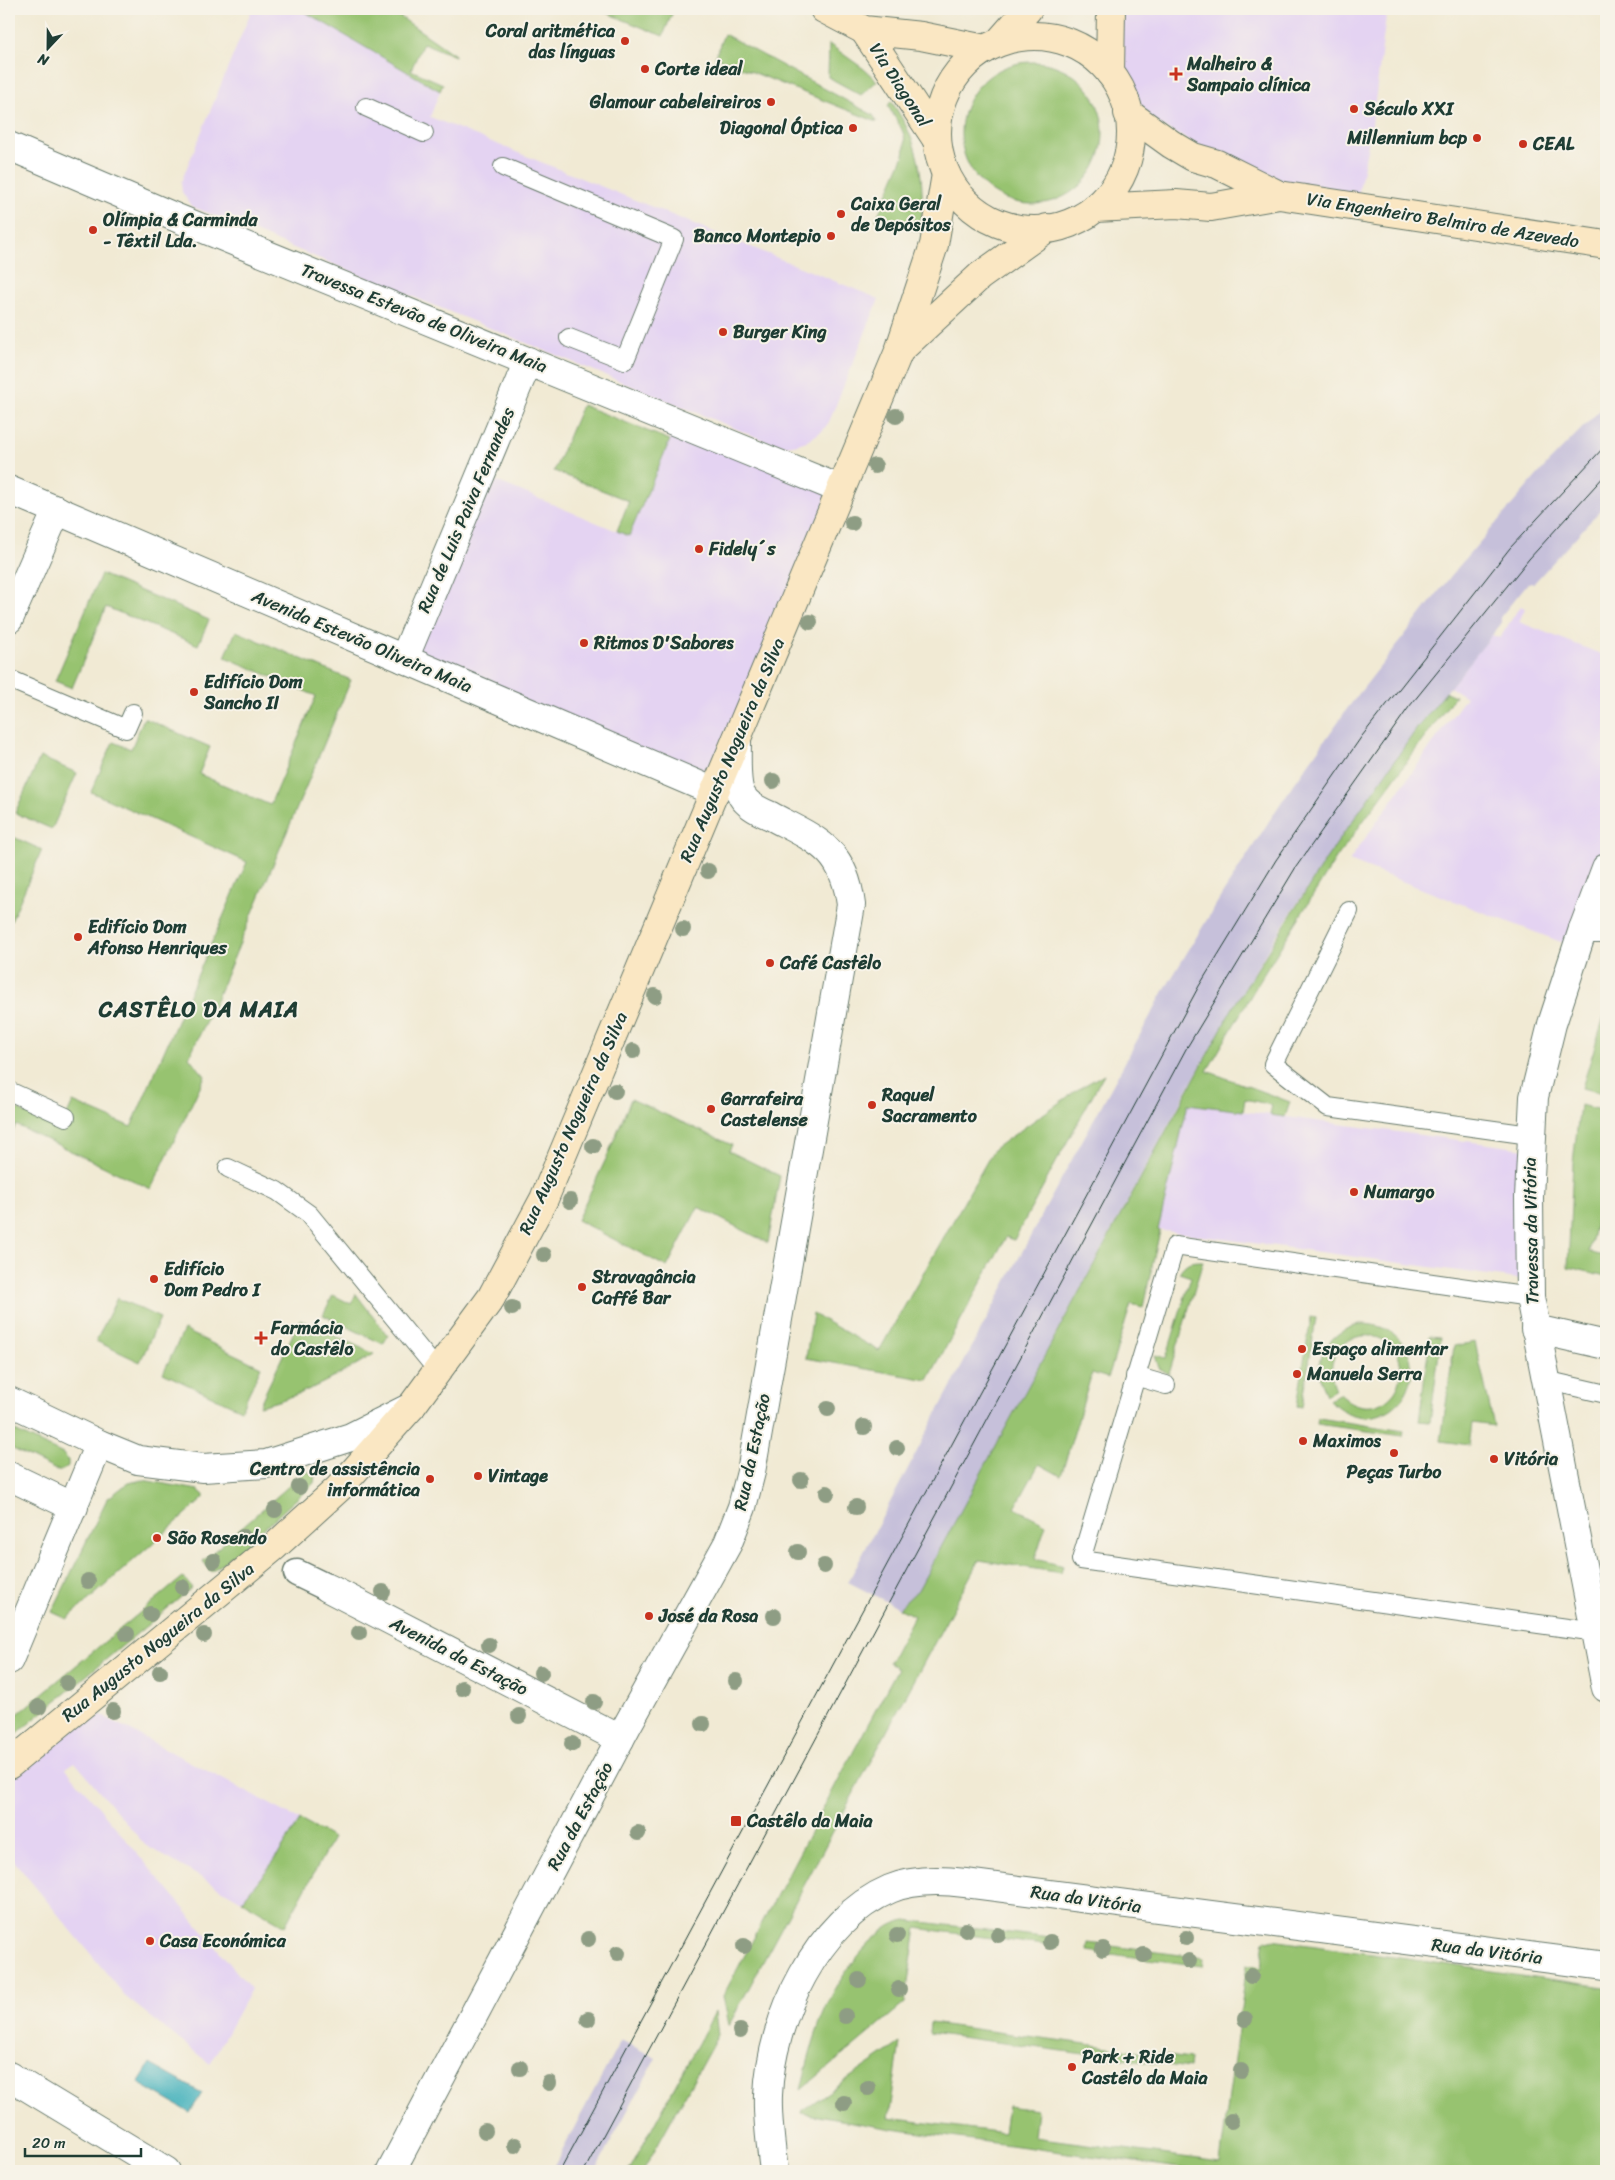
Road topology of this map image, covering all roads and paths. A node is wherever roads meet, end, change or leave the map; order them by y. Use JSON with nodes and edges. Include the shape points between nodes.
{"nodes":[{"id":1,"x":824,"y":9,"type":"edge"},
{"id":2,"x":1028,"y":9,"type":"edge"},
{"id":3,"x":1111,"y":9,"type":"edge"},
{"id":4,"x":864,"y":30,"type":"junction"},
{"id":5,"x":992,"y":46,"type":"junction"},
{"id":6,"x":1110,"y":73,"type":"junction"},
{"id":7,"x":366,"y":107,"type":"dead end"},
{"id":8,"x":1128,"y":113,"type":"junction"},
{"id":9,"x":424,"y":133,"type":"dead end"},
{"id":10,"x":937,"y":140,"type":"junction"},
{"id":11,"x":9,"y":146,"type":"edge"},
{"id":12,"x":503,"y":167,"type":"dead end"},
{"id":13,"x":946,"y":174,"type":"junction"},
{"id":14,"x":1279,"y":195,"type":"junction"},
{"id":15,"x":1095,"y":208,"type":"junction"},
{"id":16,"x":1047,"y":228,"type":"junction"},
{"id":17,"x":1606,"y":245,"type":"edge"},
{"id":18,"x":569,"y":338,"type":"dead end"},
{"id":19,"x":899,"y":351,"type":"junction"},
{"id":20,"x":528,"y":361,"type":"junction"},
{"id":21,"x":840,"y":489,"type":"junction"},
{"id":22,"x":9,"y":490,"type":"edge"},
{"id":23,"x":57,"y":510,"type":"junction"},
{"id":24,"x":9,"y":620,"type":"edge"},
{"id":25,"x":404,"y":659,"type":"junction"},
{"id":26,"x":9,"y":678,"type":"edge"},
{"id":27,"x":132,"y":713,"type":"dead end"},
{"id":28,"x":736,"y":739,"type":"junction"},
{"id":29,"x":715,"y":792,"type":"junction"},
{"id":30,"x":1606,"y":868,"type":"edge"},
{"id":31,"x":1349,"y":911,"type":"dead end"},
{"id":32,"x":1595,"y":929,"type":"edge"},
{"id":33,"x":9,"y":1091,"type":"edge"},
{"id":34,"x":66,"y":1117,"type":"dead end"},
{"id":35,"x":1530,"y":1136,"type":"junction"},
{"id":36,"x":228,"y":1168,"type":"dead end"},
{"id":37,"x":1530,"y":1297,"type":"junction"},
{"id":38,"x":1536,"y":1329,"type":"junction"},
{"id":39,"x":1606,"y":1345,"type":"edge"},
{"id":40,"x":437,"y":1370,"type":"junction"},
{"id":41,"x":1135,"y":1376,"type":"junction"},
{"id":42,"x":1545,"y":1380,"type":"junction"},
{"id":43,"x":1166,"y":1385,"type":"dead end"},
{"id":44,"x":1606,"y":1394,"type":"edge"},
{"id":45,"x":9,"y":1401,"type":"edge"},
{"id":46,"x":410,"y":1407,"type":"junction"},
{"id":47,"x":99,"y":1444,"type":"junction"},
{"id":48,"x":9,"y":1476,"type":"edge"},
{"id":49,"x":74,"y":1507,"type":"junction"},
{"id":50,"x":297,"y":1573,"type":"dead end"},
{"id":51,"x":328,"y":1588,"type":"joint"},
{"id":52,"x":1596,"y":1632,"type":"junction"},
{"id":53,"x":9,"y":1660,"type":"edge"},
{"id":54,"x":1606,"y":1688,"type":"edge"},
{"id":55,"x":620,"y":1739,"type":"junction"},
{"id":56,"x":9,"y":1765,"type":"edge"},
{"id":57,"x":1606,"y":1966,"type":"edge"},
{"id":58,"x":9,"y":2076,"type":"edge"},
{"id":59,"x":166,"y":2171,"type":"edge"},
{"id":60,"x":391,"y":2171,"type":"edge"},
{"id":61,"x":774,"y":2171,"type":"edge"}],
"edges":[{"from":1,"to":4,"type":"main road","name":"Via Diagonal"},
{"from":2,"to":5,"type":"main road"},
{"from":3,"to":6,"type":"main road"},
{"from":4,"to":5,"type":"main road","name":"Via Diagonal"},
{"from":4,"to":10,"type":"main road","name":"Via Diagonal"},
{"from":5,"to":6,"type":"main road","via":[[1019,37],[1060,39],[1096,58]]},
{"from":5,"to":10,"type":"main road","via":[[970,59],[948,87],[937,121]]},
{"from":6,"to":8,"type":"main road","via":[[1125,99]]},
{"from":7,"to":9,"type":"lane"},
{"from":8,"to":14,"type":"main road","name":"Via Engenheiro Belmiro de Azevedo","via":[[1193,157],[1217,164]]},
{"from":8,"to":15,"type":"main road","via":[[1131,131],[1125,165],[1108,196]]},
{"from":10,"to":13,"type":"main road"},
{"from":11,"to":20,"type":"street","name":"Travessa Estevão de Oliveira Maia"},
{"from":12,"to":18,"type":"lane","via":[[674,239],[625,360]]},
{"from":13,"to":16,"type":"main road","via":[[966,202],[988,217],[1012,227]]},
{"from":13,"to":19,"type":"main road","name":"Rua Augusto Nogueira da Silva","via":[[934,245]]},
{"from":14,"to":15,"type":"main road","name":"Via Engenheiro Belmiro de Azevedo","via":[[1211,207],[1176,204]]},
{"from":14,"to":17,"type":"main road","name":"Via Engenheiro Belmiro de Azevedo"},
{"from":15,"to":16,"type":"main road","via":[[1064,225]]},
{"from":16,"to":19,"type":"main road","name":"Rua Augusto Nogueira da Silva","via":[[980,276]]},
{"from":19,"to":21,"type":"main road","name":"Rua Augusto Nogueira da Silva"},
{"from":20,"to":21,"type":"street","name":"Travessa Estevão de Oliveira Maia"},
{"from":20,"to":25,"type":"street","name":"Rua de Luis Paiva Fernandes"},
{"from":21,"to":28,"type":"main road","name":"Rua Augusto Nogueira da Silva"},
{"from":22,"to":23,"type":"street","name":"Avenida Estevão Oliveira Maia"},
{"from":23,"to":24,"type":"street"},
{"from":23,"to":25,"type":"street","name":"Avenida Estevão Oliveira Maia"},
{"from":25,"to":29,"type":"street","name":"Avenida Estevão Oliveira Maia"},
{"from":26,"to":27,"type":"lane","via":[[126,730]]},
{"from":28,"to":29,"type":"main road","name":"Rua Augusto Nogueira da Silva"},
{"from":28,"to":55,"type":"street","name":"Rua da Estação","via":[[742,796],[756,809],[805,833],[835,857],[844,871],[851,905],[742,1507],[728,1543]]},
{"from":29,"to":40,"type":"main road","name":"Rua Augusto Nogueira da Silva","via":[[544,1199],[491,1298]]},
{"from":30,"to":32,"type":"street","name":"Travessa da Vitória"},
{"from":31,"to":35,"type":"lane","via":[[1272,1064],[1328,1107]]},
{"from":32,"to":35,"type":"street","name":"Travessa da Vitória","via":[[1552,1024],[1534,1097]]},
{"from":33,"to":34,"type":"lane"},
{"from":35,"to":37,"type":"street","name":"Travessa da Vitória"},
{"from":36,"to":40,"type":"lane","via":[[277,1191],[309,1214]]},
{"from":37,"to":38,"type":"street","name":"Travessa da Vitória"},
{"from":37,"to":41,"type":"lane","via":[[1175,1246]]},
{"from":38,"to":39,"type":"street"},
{"from":38,"to":42,"type":"street","name":"Travessa da Vitória"},
{"from":40,"to":46,"type":"main road","name":"Rua Augusto Nogueira da Silva"},
{"from":41,"to":43,"type":"lane"},
{"from":41,"to":52,"type":"lane","via":[[1080,1560]]},
{"from":42,"to":44,"type":"lane"},
{"from":42,"to":52,"type":"street","name":"Travessa da Vitória"},
{"from":45,"to":47,"type":"street"},
{"from":46,"to":47,"type":"street","via":[[351,1436],[266,1464],[203,1468],[138,1460]]},
{"from":46,"to":56,"type":"main road","name":"Rua Augusto Nogueira da Silva","via":[[339,1488],[308,1518]]},
{"from":47,"to":49,"type":"street"},
{"from":48,"to":49,"type":"street"},
{"from":49,"to":53,"type":"street"},
{"from":50,"to":51,"type":"street","name":"Avenida da Estação"},
{"from":51,"to":55,"type":"street","name":"Avenida da Estação"},
{"from":52,"to":54,"type":"street","name":"Travessa da Vitória"},
{"from":55,"to":60,"type":"street","name":"Rua da Estação"},
{"from":57,"to":61,"type":"street","name":"Rua da Vitória","via":[[965,1883],[928,1881],[908,1884],[880,1894],[843,1920],[824,1943],[796,1988],[776,2045],[770,2078],[768,2118]]},
{"from":58,"to":59,"type":"street"}]}
